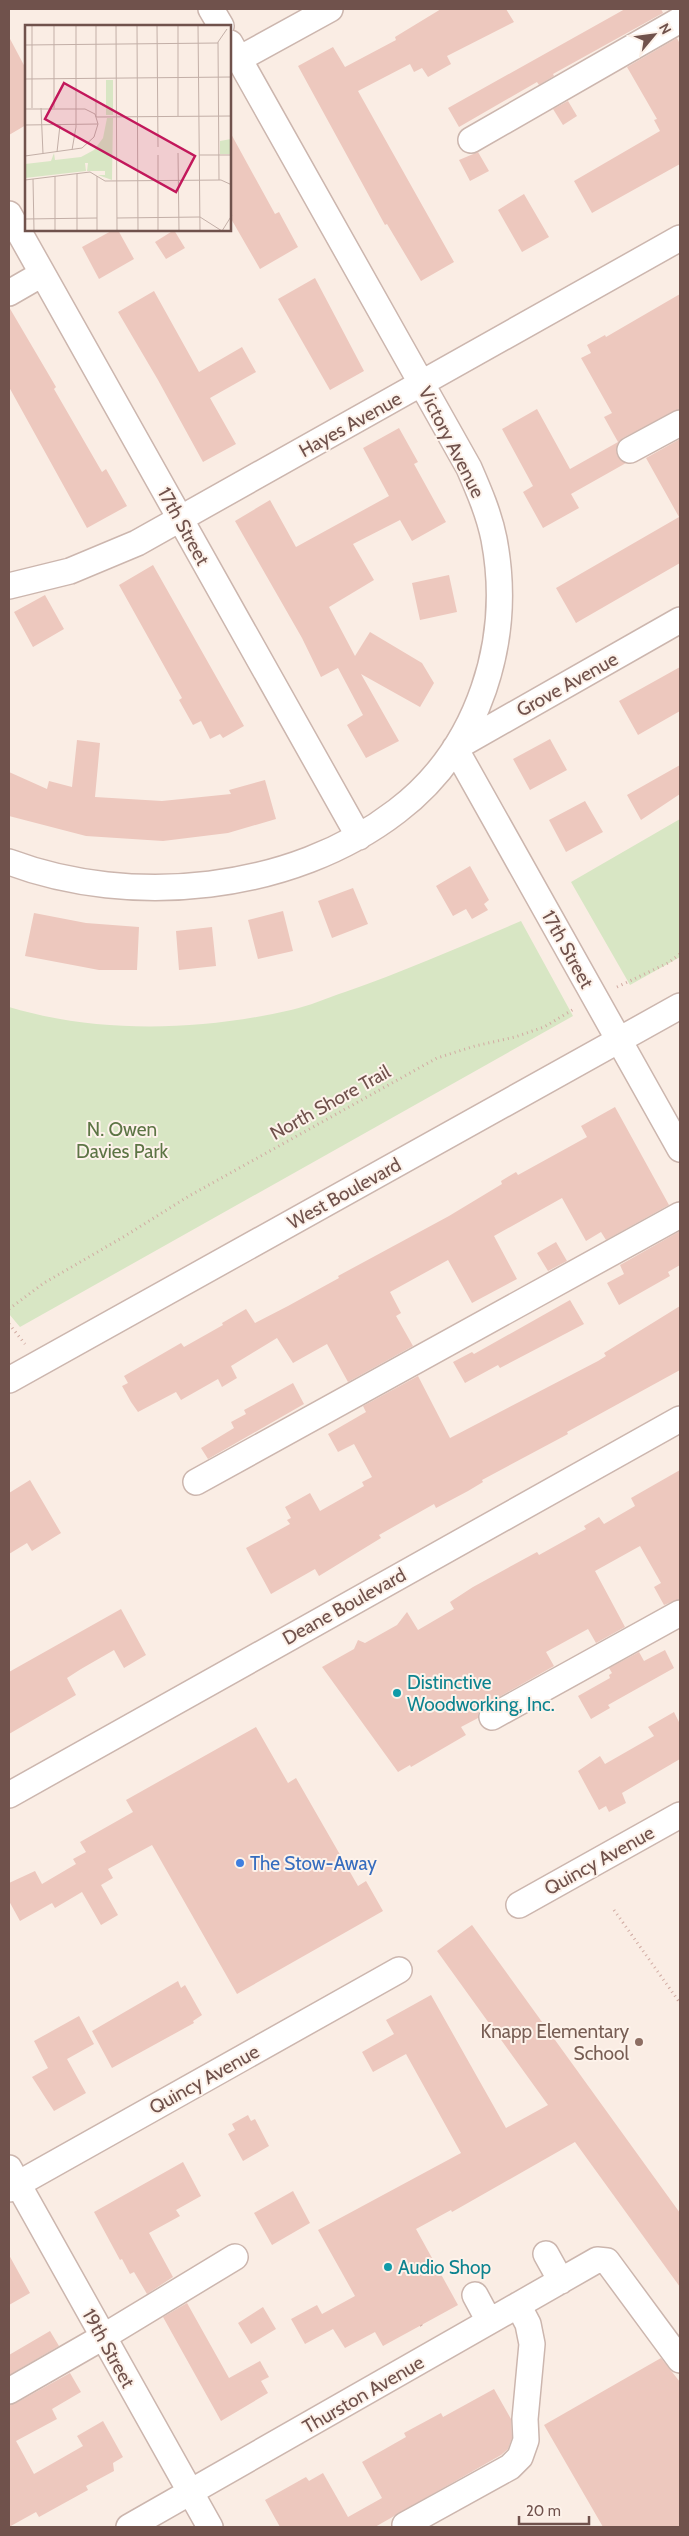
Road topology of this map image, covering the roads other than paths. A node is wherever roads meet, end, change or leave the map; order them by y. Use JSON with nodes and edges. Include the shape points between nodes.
{"nodes":[{"id":1,"x":211,"y":9,"type":"edge"},
{"id":2,"x":330,"y":9,"type":"edge"},
{"id":3,"x":680,"y":20,"type":"edge"},
{"id":4,"x":220,"y":25,"type":"edge"},
{"id":5,"x":235,"y":51,"type":"edge"},
{"id":6,"x":471,"y":140,"type":"dead end"},
{"id":7,"x":9,"y":214,"type":"edge"},
{"id":8,"x":680,"y":238,"type":"edge"},
{"id":9,"x":42,"y":274,"type":"junction"},
{"id":10,"x":9,"y":293,"type":"edge"},
{"id":11,"x":421,"y":383,"type":"junction"},
{"id":12,"x":680,"y":423,"type":"edge"},
{"id":13,"x":630,"y":450,"type":"dead end"},
{"id":14,"x":180,"y":519,"type":"junction"},
{"id":15,"x":9,"y":586,"type":"edge"},
{"id":16,"x":680,"y":620,"type":"edge"},
{"id":17,"x":455,"y":748,"type":"junction"},
{"id":18,"x":358,"y":837,"type":"junction"},
{"id":19,"x":9,"y":862,"type":"edge"},
{"id":20,"x":680,"y":1006,"type":"edge"},
{"id":21,"x":619,"y":1040,"type":"junction"},
{"id":22,"x":680,"y":1148,"type":"edge"},
{"id":23,"x":680,"y":1215,"type":"edge"},
{"id":24,"x":9,"y":1380,"type":"edge"},
{"id":25,"x":680,"y":1419,"type":"edge"},
{"id":26,"x":196,"y":1482,"type":"dead end"},
{"id":27,"x":680,"y":1613,"type":"edge"},
{"id":28,"x":492,"y":1717,"type":"dead end"},
{"id":29,"x":9,"y":1795,"type":"edge"},
{"id":30,"x":680,"y":1815,"type":"edge"},
{"id":31,"x":518,"y":1904,"type":"dead end"},
{"id":32,"x":399,"y":1970,"type":"dead end"},
{"id":33,"x":12,"y":2180,"type":"edge"},
{"id":34,"x":546,"y":2254,"type":"dead end"},
{"id":35,"x":236,"y":2257,"type":"dead end"},
{"id":36,"x":561,"y":2281,"type":"junction"},
{"id":37,"x":475,"y":2294,"type":"dead end"},
{"id":38,"x":518,"y":2305,"type":"junction"},
{"id":39,"x":489,"y":2322,"type":"junction"},
{"id":40,"x":103,"y":2338,"type":"junction"},
{"id":41,"x":680,"y":2360,"type":"edge"},
{"id":42,"x":9,"y":2391,"type":"edge"},
{"id":43,"x":191,"y":2493,"type":"junction"},
{"id":44,"x":405,"y":2525,"type":"dead end"},
{"id":45,"x":129,"y":2527,"type":"edge"},
{"id":46,"x":210,"y":2527,"type":"edge"}],
"edges":[{"from":1,"to":4,"type":"street"},
{"from":2,"to":5,"type":"street"},
{"from":3,"to":6,"type":"street"},
{"from":5,"to":11,"type":"street","name":"Victory Avenue"},
{"from":7,"to":9,"type":"street","name":"17th Street"},
{"from":8,"to":11,"type":"street","name":"Hayes Avenue"},
{"from":9,"to":10,"type":"street"},
{"from":9,"to":14,"type":"street","name":"17th Street"},
{"from":11,"to":14,"type":"street","name":"Hayes Avenue"},
{"from":11,"to":17,"type":"street","name":"Victory Avenue","via":[[479,490],[494,536],[498,561],[500,610],[493,658],[478,705]]},
{"from":12,"to":13,"type":"street"},
{"from":14,"to":15,"type":"street","name":"Hayes Avenue","via":[[106,558],[70,571]]},
{"from":14,"to":18,"type":"street","name":"17th Street"},
{"from":16,"to":17,"type":"street","name":"Grove Avenue"},
{"from":17,"to":18,"type":"street","name":"Victory Avenue","via":[[417,794]]},
{"from":17,"to":21,"type":"street","name":"17th Street"},
{"from":18,"to":19,"type":"street","name":"Victory Avenue","via":[[314,857],[249,876],[172,886],[94,882],[56,876]]},
{"from":20,"to":21,"type":"street","name":"West Boulevard"},
{"from":21,"to":22,"type":"street","name":"17th Street"},
{"from":21,"to":24,"type":"street","name":"West Boulevard"},
{"from":23,"to":26,"type":"street"},
{"from":25,"to":29,"type":"street","name":"Deane Boulevard"},
{"from":27,"to":28,"type":"street"},
{"from":30,"to":31,"type":"street","name":"Quincy Avenue"},
{"from":32,"to":33,"type":"street","name":"Quincy Avenue"},
{"from":33,"to":40,"type":"street","name":"19th Street"},
{"from":34,"to":36,"type":"street"},
{"from":35,"to":40,"type":"street"},
{"from":36,"to":38,"type":"street","name":"Thurston Avenue"},
{"from":36,"to":41,"type":"street","name":"Thurston Avenue","via":[[597,2260],[607,2261]]},
{"from":37,"to":39,"type":"street"},
{"from":38,"to":39,"type":"street","name":"Thurston Avenue"},
{"from":38,"to":44,"type":"street","via":[[528,2324],[532,2344],[526,2440],[520,2457],[510,2467]]},
{"from":39,"to":43,"type":"street","name":"Thurston Avenue"},
{"from":40,"to":42,"type":"street"},
{"from":40,"to":43,"type":"street","name":"19th Street"},
{"from":43,"to":45,"type":"street","name":"Thurston Avenue"},
{"from":43,"to":46,"type":"street","name":"19th Street"}]}
